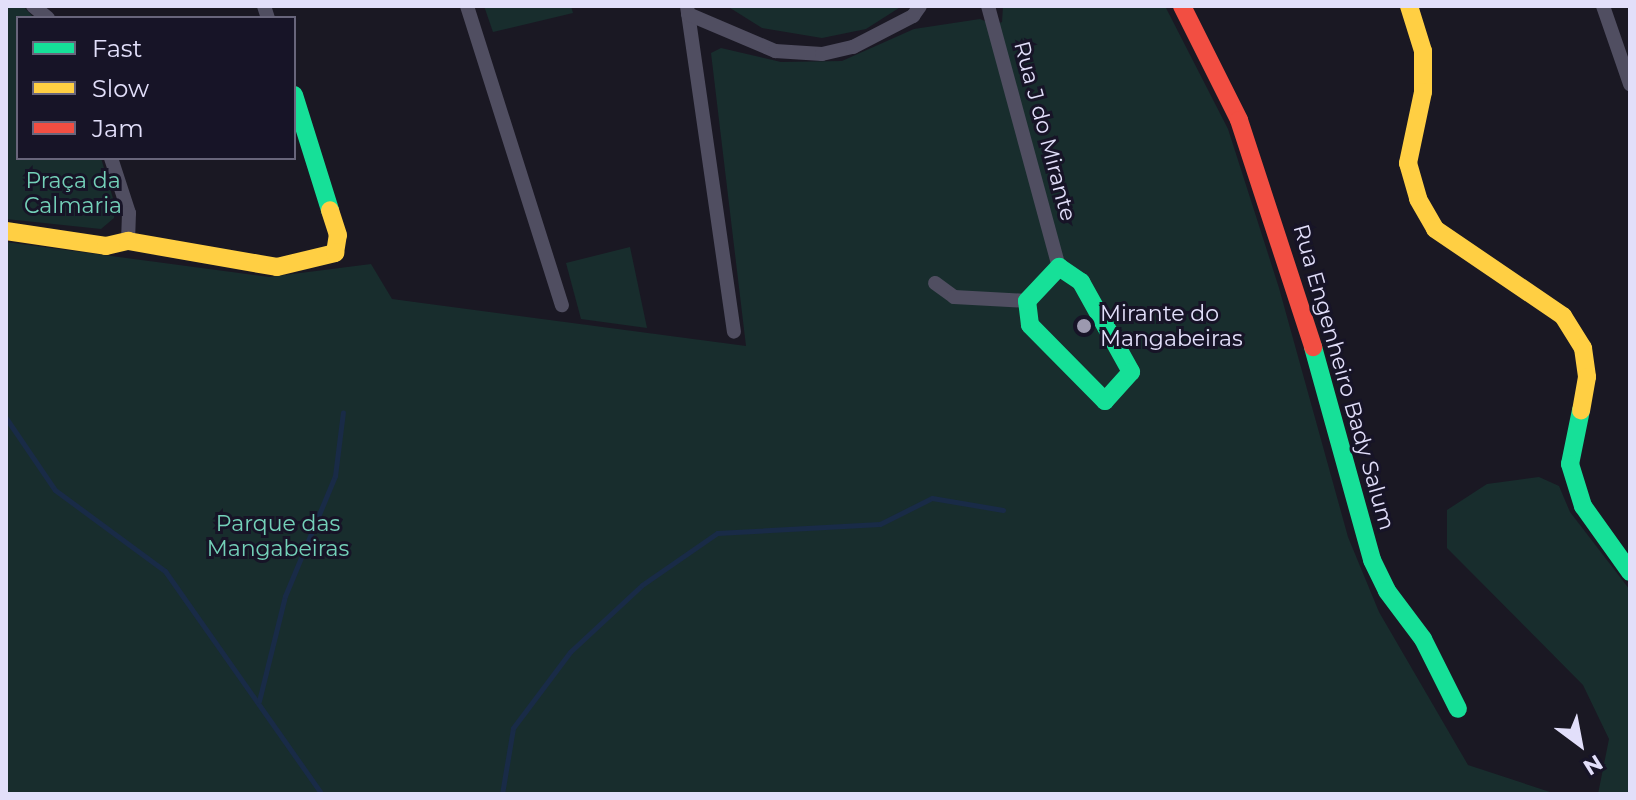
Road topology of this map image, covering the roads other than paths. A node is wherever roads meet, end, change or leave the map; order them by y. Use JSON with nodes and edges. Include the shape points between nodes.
{"nodes":[{"id":1,"x":467,"y":6,"type":"edge"},
{"id":2,"x":920,"y":6,"type":"edge"},
{"id":3,"x":988,"y":6,"type":"edge"},
{"id":4,"x":1182,"y":6,"type":"edge"},
{"id":5,"x":1409,"y":6,"type":"edge"},
{"id":6,"x":1603,"y":6,"type":"edge"},
{"id":7,"x":688,"y":10,"type":"edge"},
{"id":8,"x":1630,"y":84,"type":"edge"},
{"id":9,"x":296,"y":101,"type":"edge"},
{"id":10,"x":112,"y":160,"type":"edge"},
{"id":11,"x":6,"y":231,"type":"edge"},
{"id":12,"x":128,"y":241,"type":"junction"},
{"id":13,"x":1059,"y":267,"type":"junction"},
{"id":14,"x":935,"y":283,"type":"dead end"},
{"id":15,"x":1027,"y":301,"type":"junction"},
{"id":16,"x":562,"y":305,"type":"dead end"},
{"id":17,"x":734,"y":332,"type":"dead end"},
{"id":18,"x":1630,"y":572,"type":"edge"},
{"id":19,"x":1458,"y":709,"type":"dead end"}],
"edges":[{"from":1,"to":16,"type":"street"},
{"from":2,"to":7,"type":"street","via":[[913,16],[853,47],[822,54],[775,51]]},
{"from":3,"to":13,"type":"street","name":"Rua J do Mirante"},
{"from":4,"to":19,"type":"street","name":"Rua Engenheiro Bady Salum","via":[[1239,120],[1293,275],[1372,560],[1387,591],[1423,639]]},
{"from":5,"to":18,"type":"street","via":[[1423,51],[1423,92],[1408,163],[1418,199],[1435,229],[1563,316],[1583,348],[1587,377],[1570,464],[1583,506]]},
{"from":6,"to":8,"type":"street"},
{"from":7,"to":17,"type":"street"},
{"from":9,"to":12,"type":"street","via":[[338,235],[335,253],[277,267]]},
{"from":10,"to":12,"type":"street","via":[[129,213]]},
{"from":11,"to":12,"type":"street","via":[[106,246]]},
{"from":13,"to":15,"type":"street"},
{"from":13,"to":15,"type":"street","via":[[1081,282],[1131,372],[1105,401],[1030,325]]},
{"from":14,"to":15,"type":"street","via":[[954,297]]}]}
